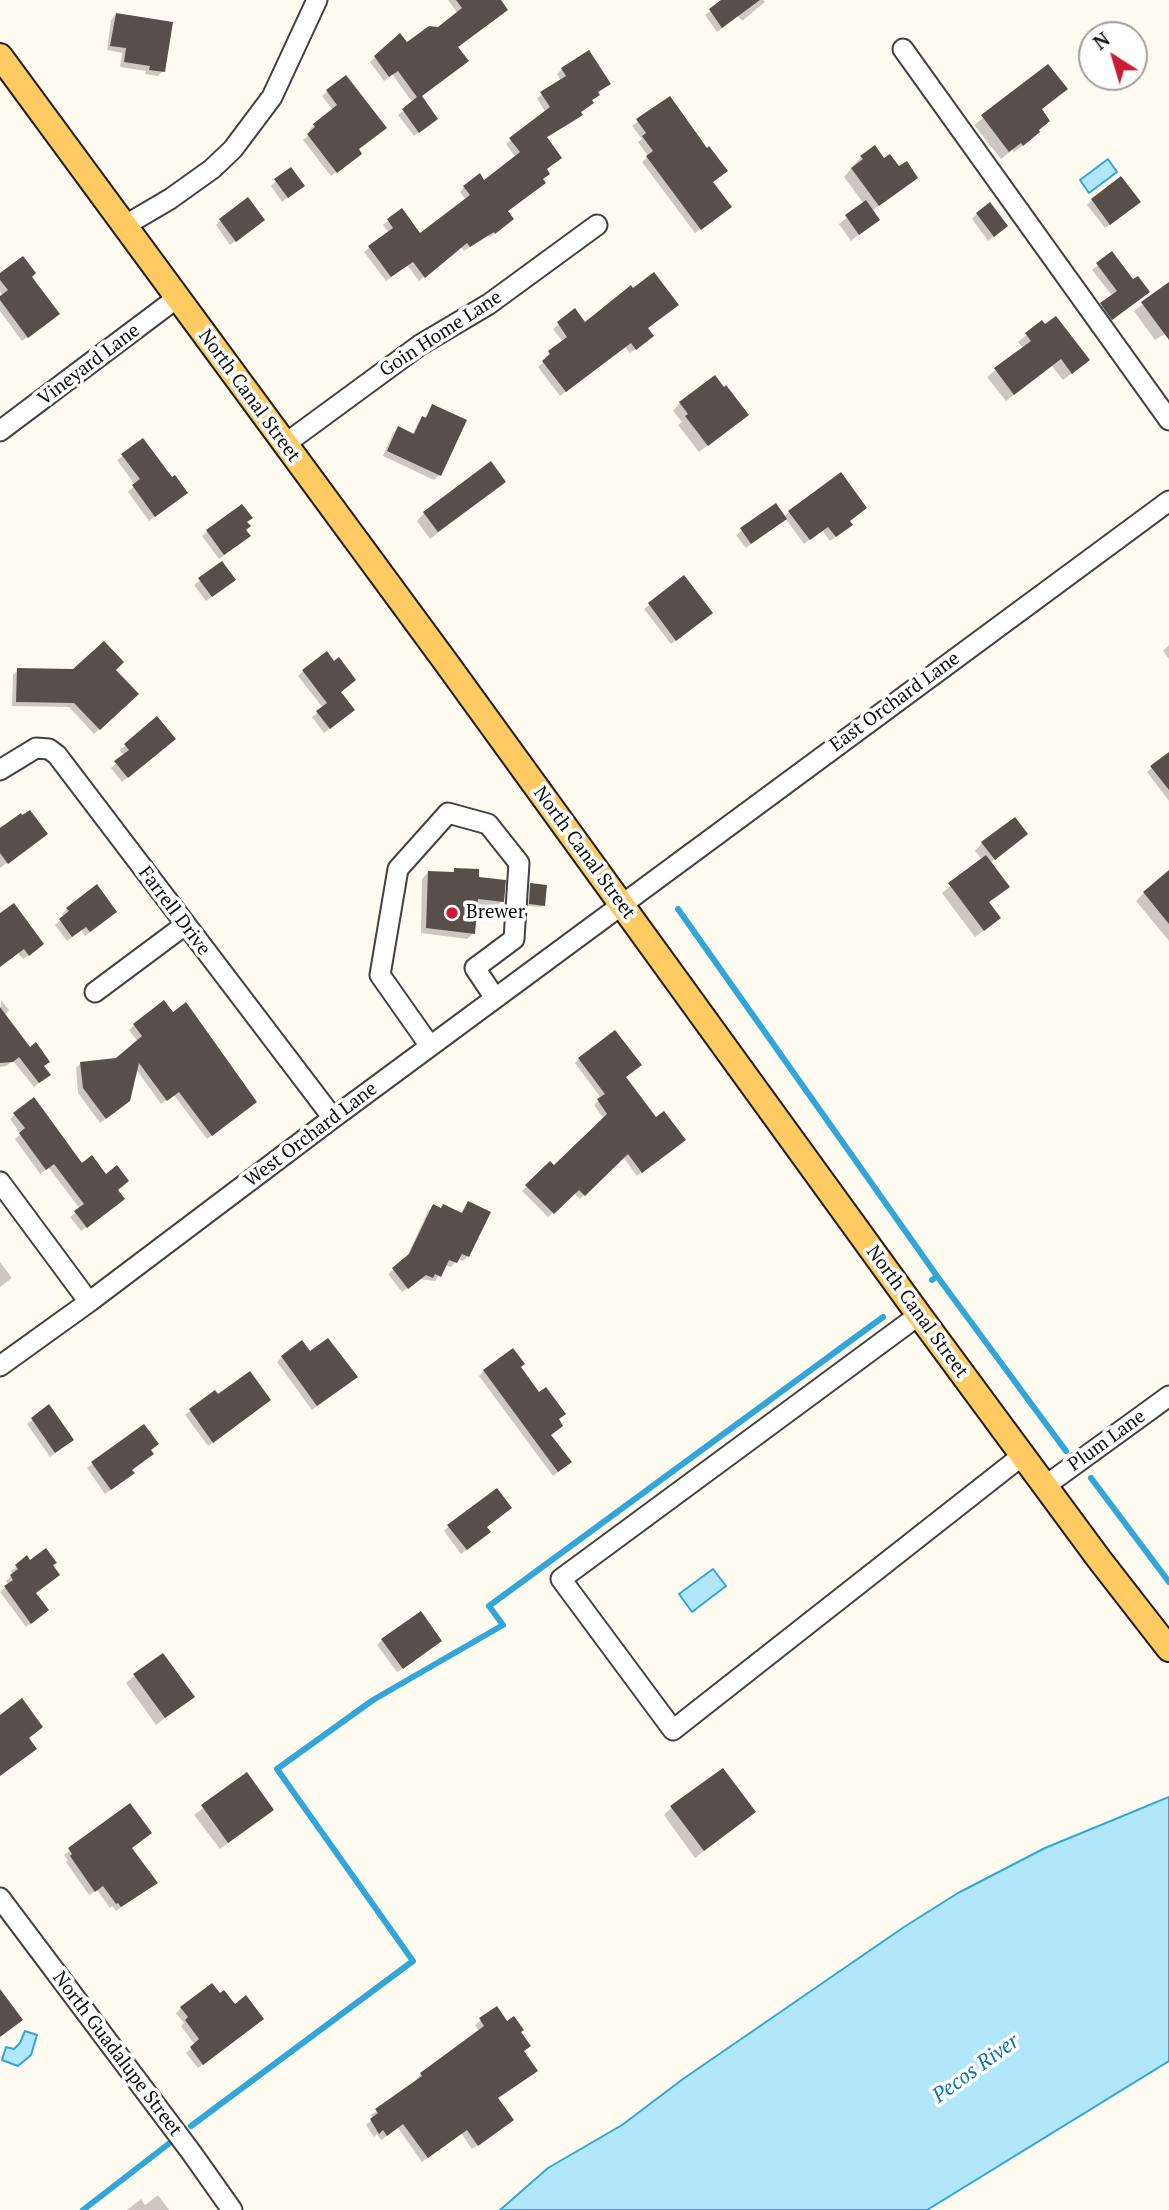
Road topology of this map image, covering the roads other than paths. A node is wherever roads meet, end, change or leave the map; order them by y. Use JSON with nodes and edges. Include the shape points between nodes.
{"nodes":[{"id":1,"x":317,"y":0,"type":"edge"},
{"id":2,"x":903,"y":50,"type":"dead end"},
{"id":3,"x":0,"y":56,"type":"edge"},
{"id":4,"x":597,"y":225,"type":"dead end"},
{"id":5,"x":124,"y":226,"type":"junction"},
{"id":6,"x":177,"y":298,"type":"junction"},
{"id":7,"x":1169,"y":420,"type":"edge"},
{"id":8,"x":0,"y":431,"type":"edge"},
{"id":9,"x":285,"y":444,"type":"junction"},
{"id":10,"x":1169,"y":501,"type":"edge"},
{"id":11,"x":0,"y":770,"type":"edge"},
{"id":12,"x":622,"y":904,"type":"junction"},
{"id":13,"x":185,"y":925,"type":"junction"},
{"id":14,"x":95,"y":992,"type":"dead end"},
{"id":15,"x":495,"y":998,"type":"junction"},
{"id":16,"x":430,"y":1046,"type":"junction"},
{"id":17,"x":333,"y":1118,"type":"junction"},
{"id":18,"x":0,"y":1182,"type":"edge"},
{"id":19,"x":89,"y":1302,"type":"junction"},
{"id":20,"x":919,"y":1315,"type":"junction"},
{"id":21,"x":0,"y":1366,"type":"edge"},
{"id":22,"x":1169,"y":1396,"type":"edge"},
{"id":23,"x":1023,"y":1455,"type":"junction"},
{"id":24,"x":1045,"y":1486,"type":"junction"},
{"id":25,"x":1169,"y":1649,"type":"edge"},
{"id":26,"x":0,"y":1898,"type":"edge"},
{"id":27,"x":232,"y":2210,"type":"edge"}],
"edges":[{"from":1,"to":5,"type":"street","via":[[272,97],[233,149],[170,199]]},
{"from":2,"to":7,"type":"street"},
{"from":3,"to":5,"type":"main road","name":"North Canal Street"},
{"from":4,"to":9,"type":"street","name":"Goin Home Lane"},
{"from":5,"to":6,"type":"main road","name":"North Canal Street"},
{"from":6,"to":8,"type":"street","name":"Vineyard Lane"},
{"from":6,"to":9,"type":"main road","name":"North Canal Street"},
{"from":9,"to":12,"type":"main road","name":"North Canal Street"},
{"from":10,"to":12,"type":"street","name":"East Orchard Lane"},
{"from":11,"to":13,"type":"street","name":"Farrell Drive","via":[[36,748],[57,755]]},
{"from":12,"to":15,"type":"street","name":"West Orchard Lane"},
{"from":12,"to":20,"type":"main road","name":"North Canal Street"},
{"from":13,"to":14,"type":"street"},
{"from":13,"to":17,"type":"street","name":"Farrell Drive"},
{"from":15,"to":16,"type":"street","name":"West Orchard Lane"},
{"from":15,"to":16,"type":"street","via":[[475,968],[513,939],[519,863],[488,824],[448,813],[398,869],[380,975]]},
{"from":16,"to":17,"type":"street","name":"West Orchard Lane"},
{"from":17,"to":19,"type":"street","name":"West Orchard Lane"},
{"from":18,"to":19,"type":"street"},
{"from":19,"to":21,"type":"street","name":"West Orchard Lane"},
{"from":20,"to":23,"type":"main road","name":"North Canal Street"},
{"from":20,"to":23,"type":"street","via":[[561,1579],[673,1730]]},
{"from":22,"to":24,"type":"street","name":"Plum Lane"},
{"from":23,"to":24,"type":"main road","name":"North Canal Street"},
{"from":24,"to":25,"type":"main road","name":"North Canal Street"},
{"from":26,"to":27,"type":"street","name":"North Guadalupe Street"}]}
